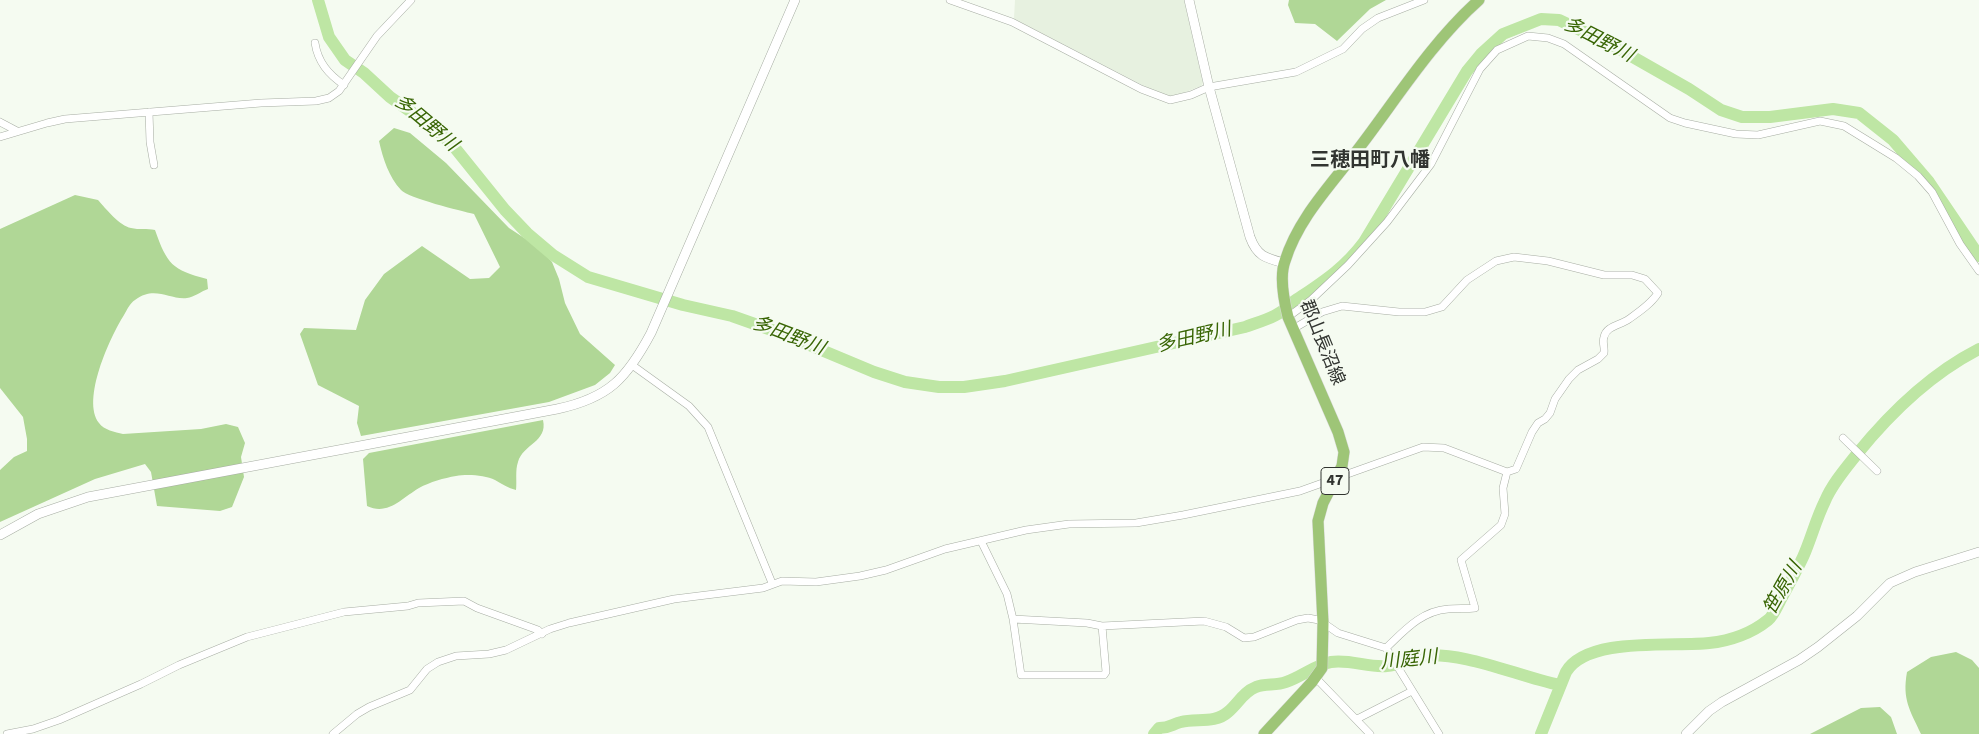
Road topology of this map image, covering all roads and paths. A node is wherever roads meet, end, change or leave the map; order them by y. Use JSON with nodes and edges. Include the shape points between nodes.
{"nodes":[{"id":1,"x":411,"y":0,"type":"edge"},
{"id":2,"x":795,"y":0,"type":"edge"},
{"id":3,"x":950,"y":0,"type":"edge"},
{"id":4,"x":1188,"y":0,"type":"edge"},
{"id":5,"x":1424,"y":0,"type":"edge"},
{"id":6,"x":1479,"y":0,"type":"edge"},
{"id":7,"x":315,"y":44,"type":"dead end"},
{"id":8,"x":345,"y":83,"type":"junction"},
{"id":9,"x":1209,"y":87,"type":"junction"},
{"id":10,"x":149,"y":112,"type":"junction"},
{"id":11,"x":0,"y":122,"type":"edge"},
{"id":12,"x":17,"y":131,"type":"junction"},
{"id":13,"x":0,"y":137,"type":"edge"},
{"id":14,"x":154,"y":165,"type":"dead end"},
{"id":15,"x":1284,"y":263,"type":"junction"},
{"id":16,"x":1979,"y":271,"type":"edge"},
{"id":17,"x":1288,"y":317,"type":"junction"},
{"id":18,"x":1294,"y":329,"type":"junction"},
{"id":19,"x":632,"y":365,"type":"junction"},
{"id":20,"x":1843,"y":438,"type":"dead end"},
{"id":21,"x":1878,"y":471,"type":"dead end"},
{"id":22,"x":1507,"y":472,"type":"junction"},
{"id":23,"x":1336,"y":479,"type":"junction"},
{"id":24,"x":0,"y":535,"type":"edge"},
{"id":25,"x":981,"y":541,"type":"junction"},
{"id":26,"x":1979,"y":552,"type":"edge"},
{"id":27,"x":772,"y":584,"type":"junction"},
{"id":28,"x":1012,"y":619,"type":"junction"},
{"id":29,"x":1323,"y":623,"type":"junction"},
{"id":30,"x":1102,"y":626,"type":"junction"},
{"id":31,"x":542,"y":634,"type":"junction"},
{"id":32,"x":1388,"y":651,"type":"junction"},
{"id":33,"x":1315,"y":676,"type":"junction"},
{"id":34,"x":1412,"y":691,"type":"junction"},
{"id":35,"x":1357,"y":719,"type":"junction"},
{"id":36,"x":8,"y":734,"type":"edge"},
{"id":37,"x":333,"y":734,"type":"edge"},
{"id":38,"x":1264,"y":734,"type":"edge"},
{"id":39,"x":1370,"y":734,"type":"edge"},
{"id":40,"x":1439,"y":734,"type":"edge"},
{"id":41,"x":1686,"y":734,"type":"edge"}],
"edges":[{"from":1,"to":8,"type":"street","via":[[377,36]]},
{"from":2,"to":19,"type":"street","via":[[660,313]]},
{"from":3,"to":9,"type":"street","via":[[1012,22],[1155,96],[1170,100]]},
{"from":4,"to":9,"type":"street"},
{"from":5,"to":9,"type":"street","via":[[1378,18],[1342,48],[1296,72]]},
{"from":6,"to":15,"type":"main road","name":"郡山長沼線","number":"47","via":[[1409,80],[1307,215]]},
{"from":7,"to":8,"type":"street","via":[[326,71]]},
{"from":8,"to":10,"type":"street","via":[[335,94],[316,101]]},
{"from":9,"to":15,"type":"street","via":[[1254,248],[1265,258]]},
{"from":10,"to":12,"type":"street","via":[[65,119]]},
{"from":10,"to":14,"type":"street"},
{"from":11,"to":12,"type":"street"},
{"from":12,"to":13,"type":"street"},
{"from":15,"to":17,"type":"main road","name":"郡山長沼線","number":"47"},
{"from":16,"to":17,"type":"street","via":[[1960,244],[1932,192],[1918,176],[1896,158],[1844,126],[1820,121],[1758,135],[1736,134],[1685,123],[1670,118],[1564,44],[1528,36],[1497,50],[1480,69],[1431,164],[1387,222],[1311,300]]},
{"from":17,"to":18,"type":"main road","name":"郡山長沼線","number":"47"},
{"from":18,"to":22,"type":"street","via":[[1322,312],[1342,306],[1399,312],[1425,312],[1442,307],[1467,280],[1496,261],[1514,257],[1548,261],[1604,275],[1632,275],[1649,282],[1658,293],[1627,321],[1606,332],[1604,353],[1569,379],[1550,413],[1532,432],[1516,469]]},
{"from":18,"to":23,"type":"main road","name":"郡山長沼線","number":"47","via":[[1344,452]]},
{"from":19,"to":24,"type":"street","via":[[602,394],[570,407],[88,497],[38,514]]},
{"from":19,"to":27,"type":"street","via":[[689,406],[708,427]]},
{"from":20,"to":21,"type":"street"},
{"from":22,"to":23,"type":"street","via":[[1434,446],[1413,450]]},
{"from":22,"to":32,"type":"street","via":[[1503,488],[1504,519],[1461,560],[1475,608],[1447,609],[1418,618]]},
{"from":23,"to":25,"type":"street","via":[[1300,491],[1152,521],[1042,527]]},
{"from":23,"to":29,"type":"main road","name":"郡山長沼線","number":"47","via":[[1318,521]]},
{"from":25,"to":27,"type":"street","via":[[860,576],[816,582],[788,580]]},
{"from":25,"to":28,"type":"street","via":[[1007,594]]},
{"from":26,"to":41,"type":"street","via":[[1890,583],[1857,616],[1818,647],[1708,711]]},
{"from":27,"to":31,"type":"street","via":[[623,610],[569,623]]},
{"from":28,"to":30,"type":"street"},
{"from":28,"to":30,"type":"street","via":[[1022,675],[1104,675]]},
{"from":29,"to":30,"type":"street","via":[[1302,618],[1244,638],[1226,627],[1204,621]]},
{"from":29,"to":32,"type":"street","via":[[1338,633]]},
{"from":29,"to":33,"type":"main road","name":"郡山長沼線","number":"47","via":[[1322,668]]},
{"from":31,"to":36,"type":"street","via":[[464,601],[349,611],[247,638],[59,720]]},
{"from":31,"to":37,"type":"street","via":[[506,650],[456,656],[438,662],[410,690],[369,707]]},
{"from":32,"to":34,"type":"street"},
{"from":33,"to":35,"type":"street"},
{"from":33,"to":38,"type":"main road","name":"郡山長沼線","number":"47"},
{"from":34,"to":35,"type":"street"},
{"from":34,"to":40,"type":"street"},
{"from":35,"to":39,"type":"street"}]}
